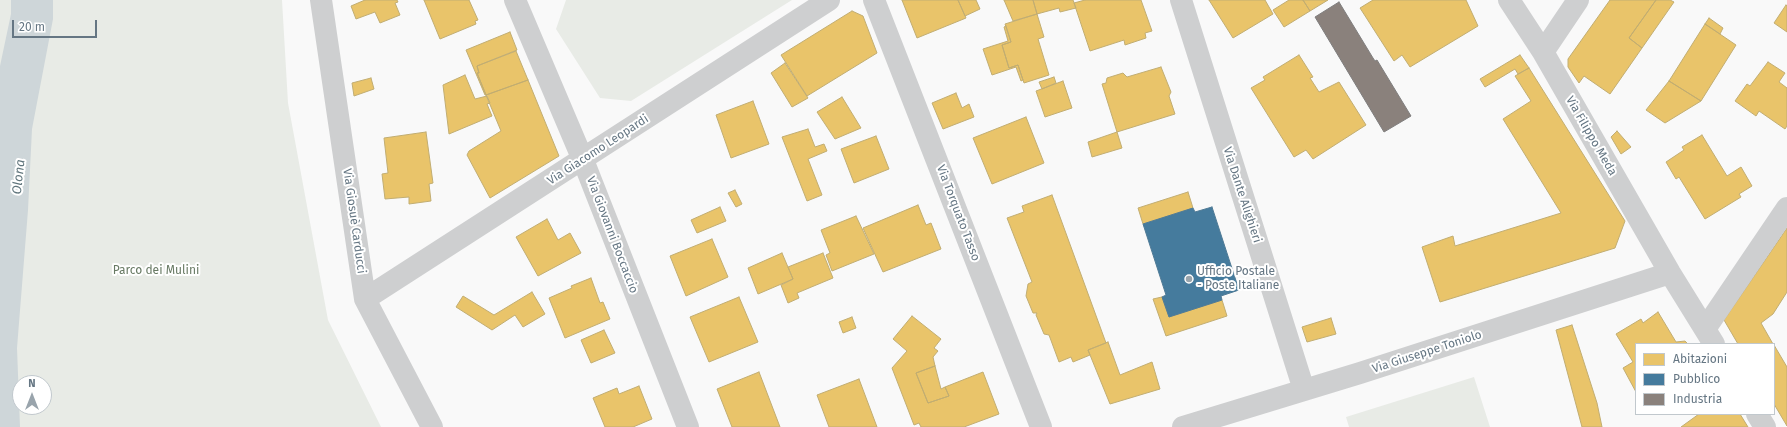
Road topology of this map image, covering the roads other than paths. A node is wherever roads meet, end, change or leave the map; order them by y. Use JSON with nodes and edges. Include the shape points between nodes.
{"nodes":[{"id":1,"x":322,"y":0,"type":"edge"},
{"id":2,"x":515,"y":0,"type":"edge"},
{"id":3,"x":829,"y":0,"type":"edge"},
{"id":4,"x":874,"y":0,"type":"edge"},
{"id":5,"x":1180,"y":0,"type":"edge"},
{"id":6,"x":1509,"y":0,"type":"edge"},
{"id":7,"x":1578,"y":0,"type":"edge"},
{"id":8,"x":1543,"y":52,"type":"junction"},
{"id":9,"x":583,"y":160,"type":"junction"},
{"id":10,"x":1787,"y":208,"type":"edge"},
{"id":11,"x":1670,"y":273,"type":"junction"},
{"id":12,"x":365,"y":299,"type":"junction"},
{"id":13,"x":1710,"y":337,"type":"edge"},
{"id":14,"x":1304,"y":390,"type":"junction"},
{"id":15,"x":1758,"y":415,"type":"edge"},
{"id":16,"x":432,"y":427,"type":"edge"},
{"id":17,"x":688,"y":427,"type":"edge"},
{"id":18,"x":1041,"y":427,"type":"edge"},
{"id":19,"x":1183,"y":427,"type":"edge"},
{"id":20,"x":1765,"y":427,"type":"edge"}],
"edges":[{"from":1,"to":12,"type":"street","name":"Via Giosuè Carducci"},
{"from":2,"to":9,"type":"street","name":"Via Giovanni Boccaccio"},
{"from":3,"to":9,"type":"street","name":"Via Giacomo Leopardi"},
{"from":4,"to":18,"type":"street","name":"Via Torquato Tasso"},
{"from":5,"to":14,"type":"street","name":"Via Dante Alighieri"},
{"from":6,"to":8,"type":"street","name":"Via Filippo Meda"},
{"from":7,"to":8,"type":"street"},
{"from":8,"to":11,"type":"street","name":"Via Filippo Meda"},
{"from":9,"to":12,"type":"street","name":"Via Giacomo Leopardi"},
{"from":9,"to":17,"type":"street","name":"Via Giovanni Boccaccio"},
{"from":10,"to":13,"type":"street"},
{"from":11,"to":13,"type":"street","name":"Via Filippo Meda"},
{"from":11,"to":14,"type":"street","name":"Via Giuseppe Toniolo"},
{"from":12,"to":16,"type":"street","name":"Via Giosuè Carducci"},
{"from":14,"to":19,"type":"street","name":"Via Giuseppe Toniolo"},
{"from":15,"to":20,"type":"street"}]}
